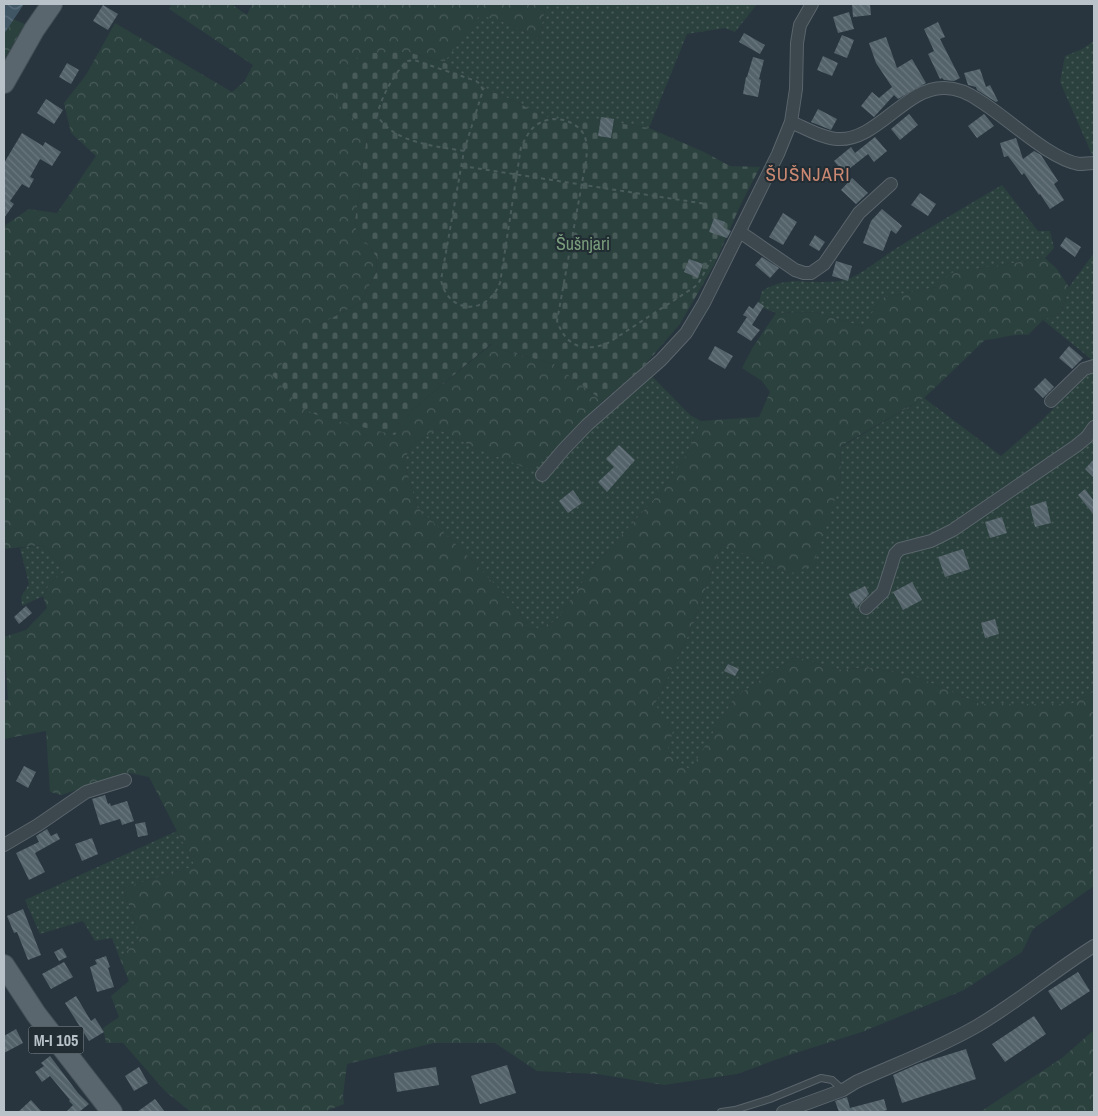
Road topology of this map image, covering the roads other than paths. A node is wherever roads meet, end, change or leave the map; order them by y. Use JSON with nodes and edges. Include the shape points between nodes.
{"nodes":[{"id":1,"x":52,"y":4,"type":"edge"},
{"id":2,"x":812,"y":4,"type":"edge"},
{"id":3,"x":4,"y":83,"type":"edge"},
{"id":4,"x":791,"y":122,"type":"junction"},
{"id":5,"x":1094,"y":163,"type":"edge"},
{"id":6,"x":891,"y":184,"type":"dead end"},
{"id":7,"x":740,"y":232,"type":"junction"},
{"id":8,"x":1094,"y":366,"type":"edge"},
{"id":9,"x":1051,"y":401,"type":"dead end"},
{"id":10,"x":1094,"y":427,"type":"edge"},
{"id":11,"x":542,"y":475,"type":"dead end"},
{"id":12,"x":866,"y":608,"type":"dead end"},
{"id":13,"x":125,"y":780,"type":"dead end"},
{"id":14,"x":4,"y":844,"type":"edge"},
{"id":15,"x":1094,"y":946,"type":"edge"},
{"id":16,"x":4,"y":965,"type":"edge"},
{"id":17,"x":843,"y":1090,"type":"junction"},
{"id":18,"x":112,"y":1112,"type":"edge"},
{"id":19,"x":720,"y":1112,"type":"edge"},
{"id":20,"x":784,"y":1112,"type":"edge"}],
"edges":[{"from":1,"to":3,"type":"main road"},
{"from":2,"to":4,"type":"street","via":[[800,25]]},
{"from":4,"to":5,"type":"street","via":[[825,136],[850,138],[919,94],[945,88],[959,90],[990,107],[1059,157],[1079,164]]},
{"from":4,"to":7,"type":"street"},
{"from":6,"to":7,"type":"street","via":[[859,213],[824,264],[810,273],[796,270]]},
{"from":7,"to":11,"type":"street","via":[[686,334],[587,425]]},
{"from":8,"to":9,"type":"street","via":[[1084,369]]},
{"from":10,"to":12,"type":"street","via":[[1076,446],[953,530],[930,541],[900,549],[894,554],[883,592]]},
{"from":13,"to":14,"type":"street","via":[[86,792]]},
{"from":15,"to":17,"type":"street","via":[[978,1026]]},
{"from":16,"to":18,"type":"main road","number":"M-I 105","via":[[36,1014]]},
{"from":17,"to":19,"type":"lane","via":[[832,1080],[820,1078],[770,1099]]},
{"from":17,"to":20,"type":"street"}]}
